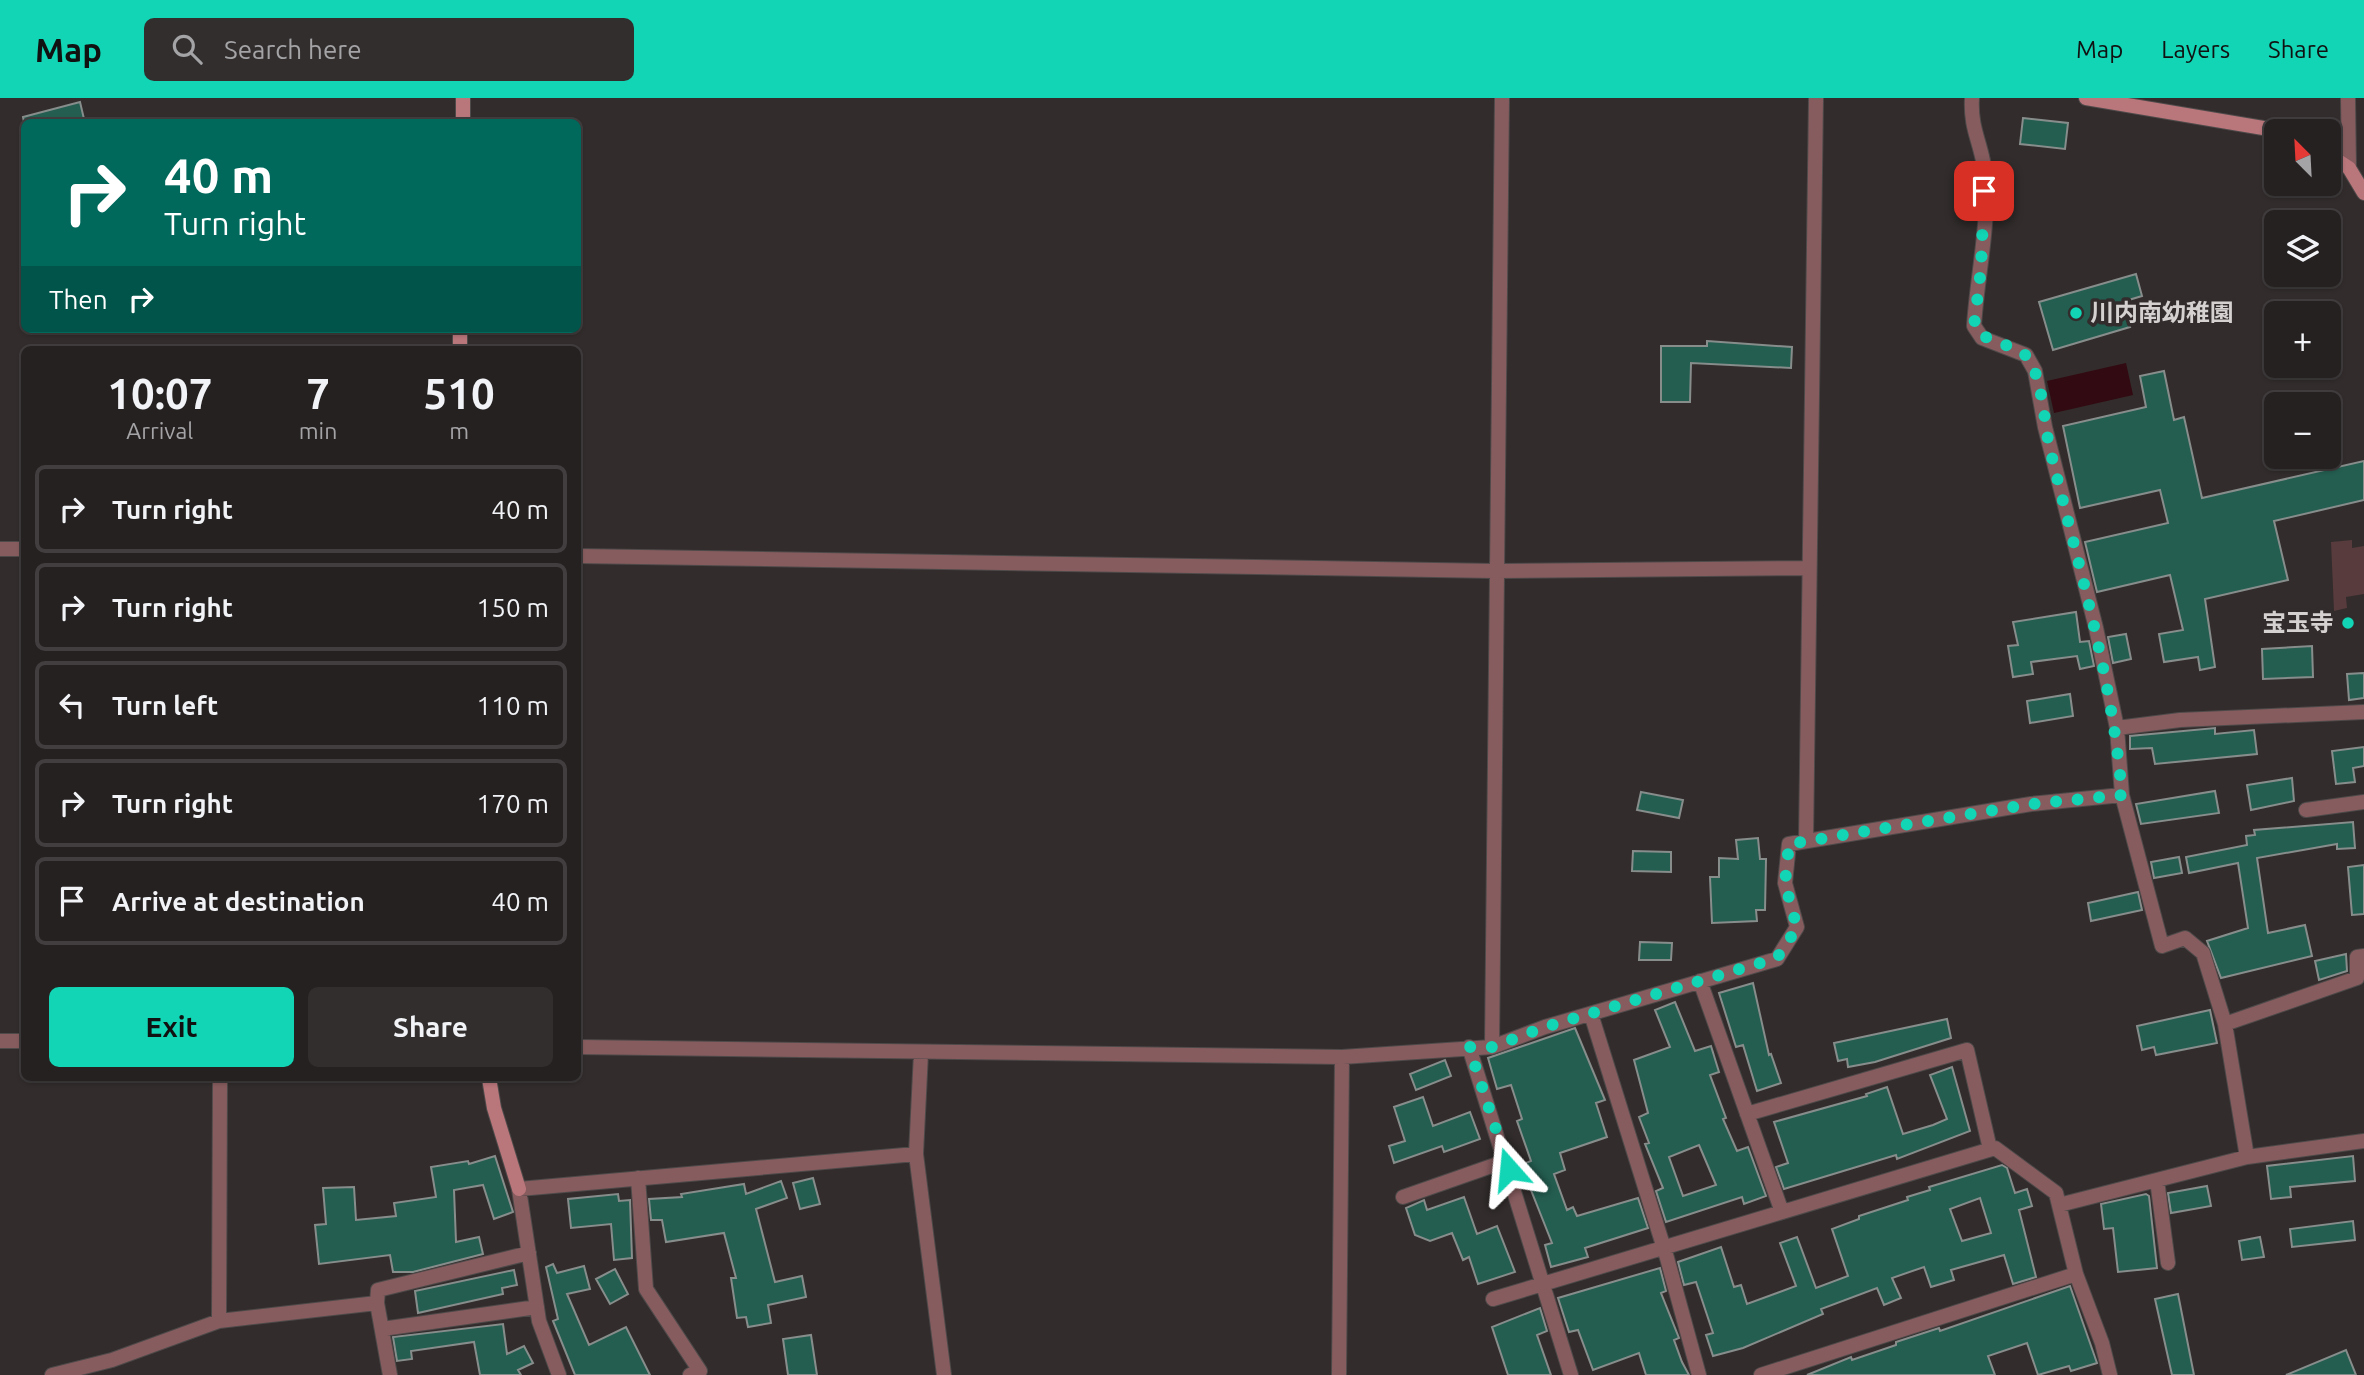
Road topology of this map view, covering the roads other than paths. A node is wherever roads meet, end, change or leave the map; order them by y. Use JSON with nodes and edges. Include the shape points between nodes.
{"nodes":[{"id":1,"x":463,"y":98,"type":"edge"},
{"id":2,"x":1502,"y":98,"type":"edge"},
{"id":3,"x":1816,"y":98,"type":"edge"},
{"id":4,"x":1972,"y":98,"type":"edge"},
{"id":5,"x":2086,"y":98,"type":"edge"},
{"id":6,"x":2347,"y":98,"type":"edge"},
{"id":7,"x":463,"y":119,"type":"edge"},
{"id":8,"x":2264,"y":128,"type":"edge"},
{"id":9,"x":2342,"y":164,"type":"edge"},
{"id":10,"x":2349,"y":169,"type":"junction"},
{"id":11,"x":2364,"y":193,"type":"edge"},
{"id":12,"x":0,"y":548,"type":"edge"},
{"id":13,"x":21,"y":549,"type":"edge"},
{"id":14,"x":581,"y":556,"type":"edge"},
{"id":15,"x":1808,"y":568,"type":"junction"},
{"id":16,"x":1495,"y":570,"type":"junction"},
{"id":17,"x":2364,"y":712,"type":"edge"},
{"id":18,"x":2117,"y":728,"type":"junction"},
{"id":19,"x":2122,"y":795,"type":"junction"},
{"id":20,"x":2364,"y":802,"type":"edge"},
{"id":21,"x":2306,"y":810,"type":"dead end"},
{"id":22,"x":1806,"y":841,"type":"junction"},
{"id":23,"x":2364,"y":956,"type":"edge"},
{"id":24,"x":1700,"y":981,"type":"junction"},
{"id":25,"x":1591,"y":1014,"type":"junction"},
{"id":26,"x":2225,"y":1024,"type":"junction"},
{"id":27,"x":0,"y":1041,"type":"edge"},
{"id":28,"x":21,"y":1041,"type":"edge"},
{"id":29,"x":581,"y":1047,"type":"edge"},
{"id":30,"x":1469,"y":1047,"type":"junction"},
{"id":31,"x":1492,"y":1047,"type":"junction"},
{"id":32,"x":921,"y":1053,"type":"junction"},
{"id":33,"x":1342,"y":1057,"type":"junction"},
{"id":34,"x":220,"y":1081,"type":"edge"},
{"id":35,"x":490,"y":1081,"type":"edge"},
{"id":36,"x":1747,"y":1114,"type":"junction"},
{"id":37,"x":2364,"y":1141,"type":"edge"},
{"id":38,"x":1990,"y":1149,"type":"junction"},
{"id":39,"x":916,"y":1154,"type":"junction"},
{"id":40,"x":2247,"y":1157,"type":"junction"},
{"id":41,"x":1506,"y":1161,"type":"junction"},
{"id":42,"x":638,"y":1178,"type":"junction"},
{"id":43,"x":2157,"y":1180,"type":"junction"},
{"id":44,"x":519,"y":1189,"type":"junction"},
{"id":45,"x":1404,"y":1196,"type":"dead end"},
{"id":46,"x":2059,"y":1205,"type":"junction"},
{"id":47,"x":1782,"y":1212,"type":"junction"},
{"id":48,"x":1664,"y":1247,"type":"junction"},
{"id":49,"x":529,"y":1253,"type":"junction"},
{"id":50,"x":2168,"y":1263,"type":"dead end"},
{"id":51,"x":2076,"y":1275,"type":"junction"},
{"id":52,"x":1545,"y":1284,"type":"junction"},
{"id":53,"x":1493,"y":1299,"type":"dead end"},
{"id":54,"x":377,"y":1303,"type":"junction"},
{"id":55,"x":537,"y":1307,"type":"junction"},
{"id":56,"x":219,"y":1321,"type":"junction"},
{"id":57,"x":382,"y":1329,"type":"junction"},
{"id":58,"x":62,"y":1374,"type":"edge"},
{"id":59,"x":390,"y":1375,"type":"edge"},
{"id":60,"x":559,"y":1375,"type":"edge"},
{"id":61,"x":690,"y":1375,"type":"edge"},
{"id":62,"x":944,"y":1375,"type":"edge"},
{"id":63,"x":1339,"y":1375,"type":"edge"},
{"id":64,"x":1571,"y":1375,"type":"edge"},
{"id":65,"x":1699,"y":1375,"type":"edge"},
{"id":66,"x":1761,"y":1375,"type":"edge"},
{"id":67,"x":2110,"y":1375,"type":"edge"}],
"edges":[{"from":1,"to":7,"type":"main road"},
{"from":2,"to":16,"type":"street"},
{"from":3,"to":15,"type":"street"},
{"from":4,"to":18,"type":"street","via":[[1970,121],[1984,172],[1974,326],[1982,338],[2026,355],[2035,372]]},
{"from":5,"to":8,"type":"main road"},
{"from":6,"to":10,"type":"street"},
{"from":9,"to":10,"type":"main road"},
{"from":10,"to":11,"type":"main road"},
{"from":12,"to":13,"type":"street"},
{"from":14,"to":16,"type":"street"},
{"from":15,"to":16,"type":"street"},
{"from":15,"to":22,"type":"street"},
{"from":16,"to":31,"type":"street"},
{"from":17,"to":18,"type":"street","via":[[2180,720]]},
{"from":18,"to":19,"type":"street"},
{"from":19,"to":22,"type":"street","via":[[2031,804]]},
{"from":19,"to":26,"type":"street","via":[[2162,946],[2185,938],[2203,953]]},
{"from":20,"to":21,"type":"street"},
{"from":22,"to":24,"type":"street","via":[[1789,844],[1785,883],[1797,928],[1777,958]]},
{"from":23,"to":26,"type":"street","via":[[2357,957],[2357,978]]},
{"from":24,"to":25,"type":"street"},
{"from":24,"to":36,"type":"street"},
{"from":25,"to":31,"type":"street"},
{"from":25,"to":48,"type":"street"},
{"from":26,"to":40,"type":"street"},
{"from":27,"to":28,"type":"street"},
{"from":29,"to":32,"type":"street"},
{"from":30,"to":31,"type":"street"},
{"from":30,"to":33,"type":"street"},
{"from":30,"to":41,"type":"street"},
{"from":32,"to":33,"type":"street"},
{"from":32,"to":39,"type":"street"},
{"from":33,"to":63,"type":"street"},
{"from":34,"to":56,"type":"street"},
{"from":35,"to":44,"type":"main road"},
{"from":36,"to":38,"type":"street","via":[[1967,1050]]},
{"from":36,"to":47,"type":"street"},
{"from":37,"to":40,"type":"street"},
{"from":38,"to":46,"type":"street","via":[[1995,1148],[2056,1193]]},
{"from":38,"to":47,"type":"street"},
{"from":39,"to":42,"type":"street"},
{"from":39,"to":62,"type":"street"},
{"from":40,"to":43,"type":"street"},
{"from":41,"to":45,"type":"street"},
{"from":41,"to":52,"type":"street"},
{"from":42,"to":44,"type":"street"},
{"from":42,"to":61,"type":"street","via":[[646,1289],[700,1371]]},
{"from":43,"to":46,"type":"street"},
{"from":43,"to":50,"type":"street"},
{"from":44,"to":49,"type":"street"},
{"from":46,"to":51,"type":"street"},
{"from":47,"to":48,"type":"street"},
{"from":48,"to":52,"type":"street"},
{"from":48,"to":65,"type":"street"},
{"from":49,"to":54,"type":"street","via":[[378,1290]]},
{"from":49,"to":55,"type":"street"},
{"from":51,"to":66,"type":"street"},
{"from":51,"to":67,"type":"street"},
{"from":52,"to":53,"type":"street"},
{"from":52,"to":64,"type":"street"},
{"from":54,"to":56,"type":"street"},
{"from":54,"to":57,"type":"street"},
{"from":55,"to":57,"type":"street"},
{"from":55,"to":60,"type":"street"},
{"from":56,"to":58,"type":"street"},
{"from":57,"to":59,"type":"street"}]}
